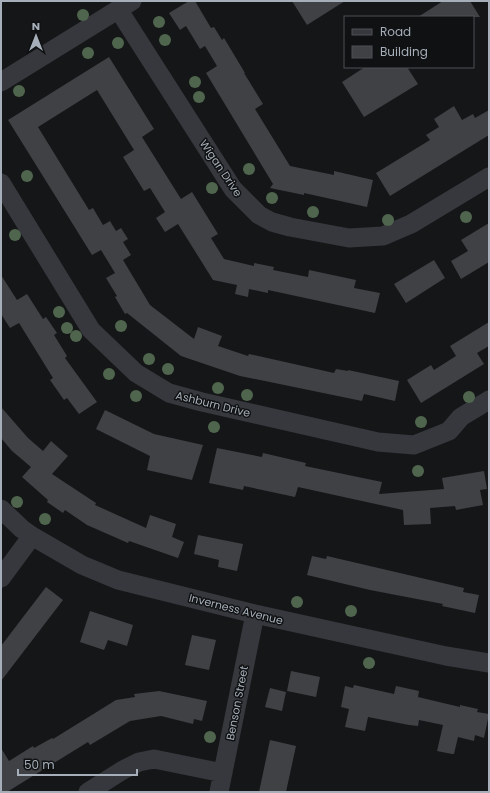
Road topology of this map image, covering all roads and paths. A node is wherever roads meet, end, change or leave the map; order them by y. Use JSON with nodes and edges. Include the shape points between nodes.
{"nodes":[{"id":1,"x":125,"y":5,"type":"edge"},
{"id":2,"x":1,"y":82,"type":"edge"},
{"id":3,"x":489,"y":176,"type":"edge"},
{"id":4,"x":1,"y":183,"type":"edge"},
{"id":5,"x":489,"y":400,"type":"edge"},
{"id":6,"x":1,"y":509,"type":"edge"},
{"id":7,"x":32,"y":536,"type":"junction"},
{"id":8,"x":1,"y":578,"type":"edge"},
{"id":9,"x":255,"y":614,"type":"junction"},
{"id":10,"x":489,"y":663,"type":"edge"},
{"id":11,"x":222,"y":774,"type":"junction"},
{"id":12,"x":88,"y":792,"type":"edge"},
{"id":13,"x":218,"y":792,"type":"edge"}],
"edges":[{"from":1,"to":2,"type":"street","name":"Wigan Drive"},
{"from":1,"to":3,"type":"street","name":"Wigan Drive","via":[[233,189],[259,215],[272,222],[349,238],[383,236],[411,224]]},
{"from":4,"to":5,"type":"street","name":"Ashburn Drive","via":[[92,330],[136,373],[169,393],[378,442],[414,445],[449,431],[461,417]]},
{"from":6,"to":7,"type":"street","name":"Inverness Avenue"},
{"from":7,"to":8,"type":"street"},
{"from":7,"to":9,"type":"street","name":"Inverness Avenue","via":[[82,565],[118,580]]},
{"from":9,"to":10,"type":"street","name":"Inverness Avenue"},
{"from":9,"to":11,"type":"street","name":"Benson Street"},
{"from":11,"to":12,"type":"street","via":[[154,759],[139,762],[123,770]]},
{"from":11,"to":13,"type":"street","name":"Benson Street"}]}
